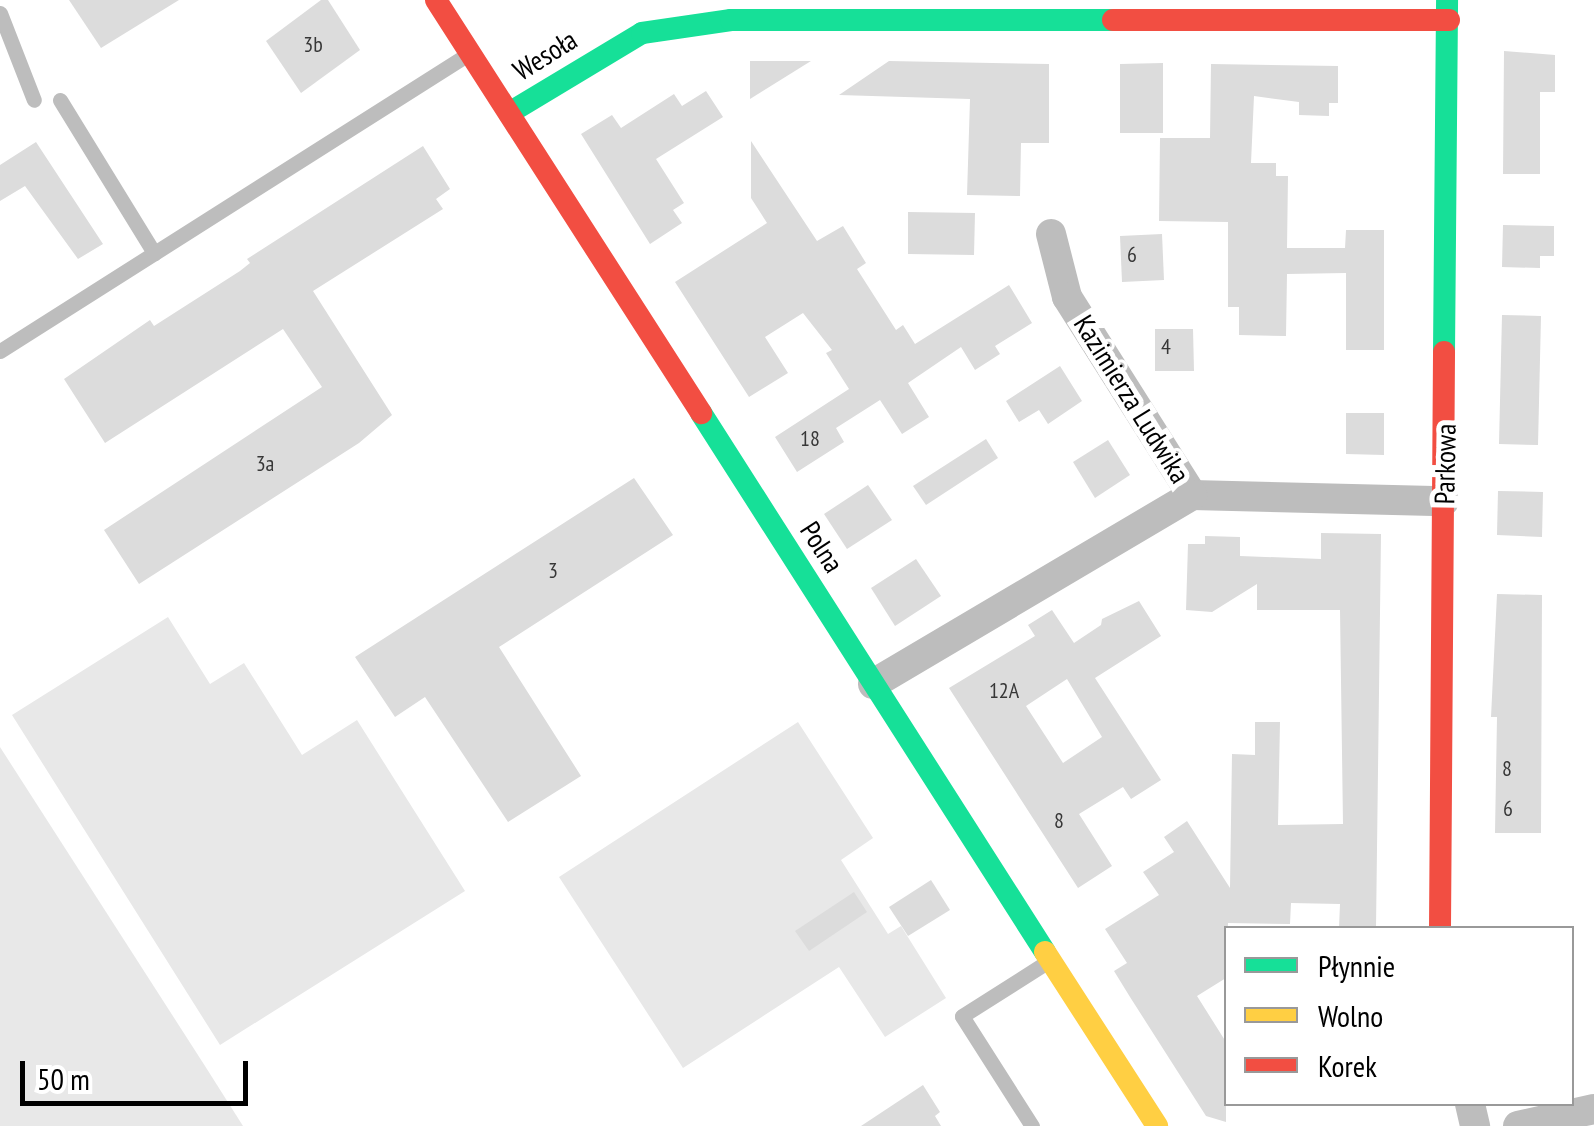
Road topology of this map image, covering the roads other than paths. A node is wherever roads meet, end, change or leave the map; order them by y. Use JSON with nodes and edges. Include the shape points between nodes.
{"nodes":[{"id":1,"x":436,"y":0,"type":"edge"},
{"id":2,"x":1448,"y":10,"type":"edge"},
{"id":3,"x":0,"y":13,"type":"edge"},
{"id":4,"x":470,"y":53,"type":"junction"},
{"id":5,"x":34,"y":100,"type":"dead end"},
{"id":6,"x":60,"y":100,"type":"dead end"},
{"id":7,"x":510,"y":113,"type":"junction"},
{"id":8,"x":1051,"y":234,"type":"dead end"},
{"id":9,"x":154,"y":254,"type":"junction"},
{"id":10,"x":0,"y":351,"type":"edge"},
{"id":11,"x":1192,"y":494,"type":"junction"},
{"id":12,"x":1444,"y":501,"type":"junction"},
{"id":13,"x":873,"y":684,"type":"junction"},
{"id":14,"x":1440,"y":926,"type":"edge"},
{"id":15,"x":1050,"y":959,"type":"junction"},
{"id":16,"x":1594,"y":1109,"type":"edge"},
{"id":17,"x":1032,"y":1126,"type":"edge"},
{"id":18,"x":1156,"y":1126,"type":"edge"},
{"id":19,"x":1518,"y":1126,"type":"edge"}],
"edges":[{"from":1,"to":4,"type":"street","name":"Polna"},
{"from":2,"to":7,"type":"street","name":"Wesoła","via":[[713,22],[642,33]]},
{"from":2,"to":12,"type":"street","name":"Parkowa"},
{"from":3,"to":5,"type":"lane"},
{"from":4,"to":7,"type":"street","name":"Polna"},
{"from":4,"to":9,"type":"lane"},
{"from":6,"to":9,"type":"lane"},
{"from":7,"to":13,"type":"street","name":"Polna"},
{"from":8,"to":11,"type":"street","name":"Kazimierza Ludwika","via":[[1067,297]]},
{"from":9,"to":10,"type":"lane"},
{"from":11,"to":12,"type":"street","name":"Kazimierza Ludwika"},
{"from":11,"to":13,"type":"street"},
{"from":12,"to":14,"type":"street","name":"Parkowa"},
{"from":13,"to":15,"type":"street","name":"Polna"},
{"from":15,"to":17,"type":"lane","via":[[962,1016]]},
{"from":15,"to":18,"type":"street","name":"Polna"},
{"from":16,"to":19,"type":"street"}]}
